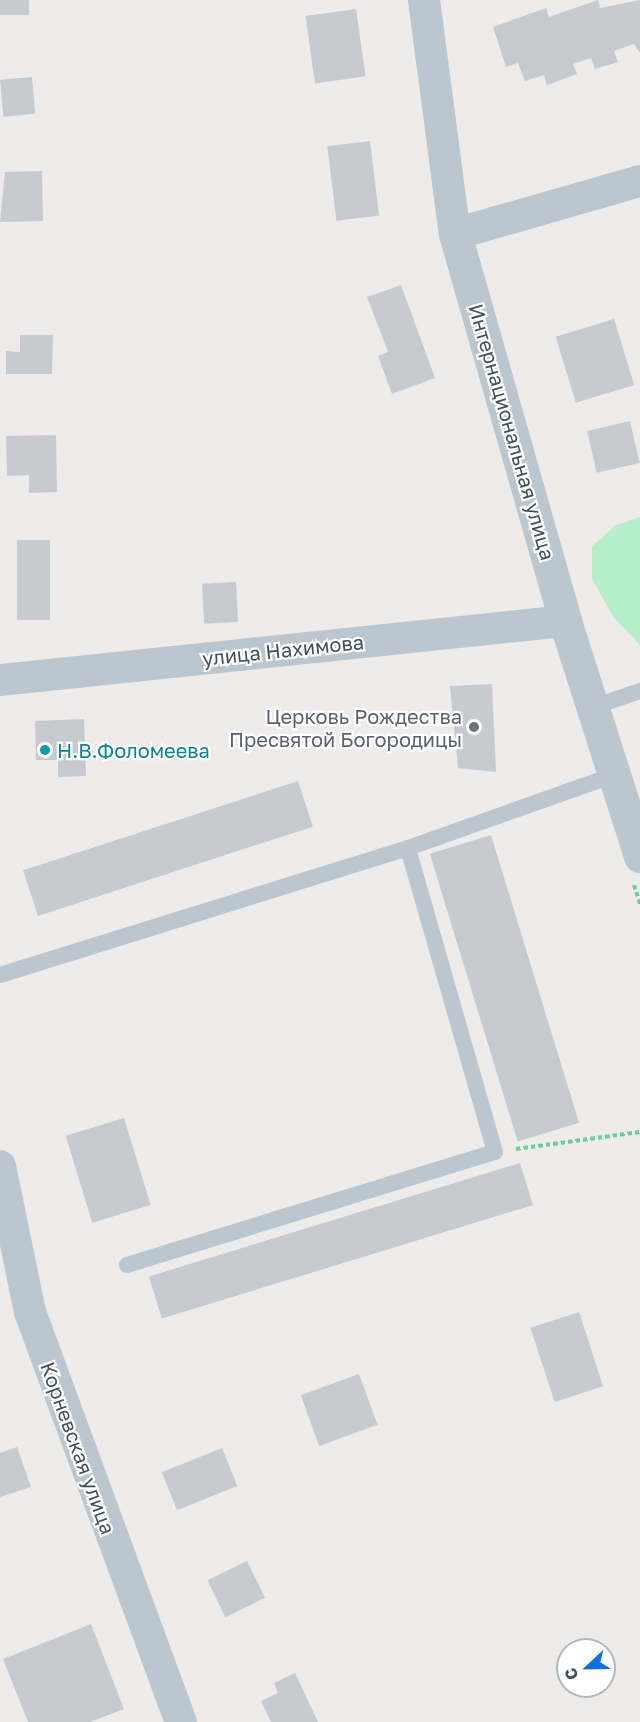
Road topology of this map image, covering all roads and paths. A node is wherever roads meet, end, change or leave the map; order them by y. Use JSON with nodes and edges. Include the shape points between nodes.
{"nodes":[{"id":1,"x":429,"y":2,"type":"edge"},
{"id":2,"x":640,"y":181,"type":"edge"},
{"id":3,"x":455,"y":234,"type":"junction"},
{"id":4,"x":565,"y":621,"type":"junction"},
{"id":5,"x":0,"y":680,"type":"edge"},
{"id":6,"x":640,"y":691,"type":"edge"},
{"id":7,"x":592,"y":707,"type":"junction"},
{"id":8,"x":614,"y":775,"type":"junction"},
{"id":9,"x":408,"y":848,"type":"junction"},
{"id":10,"x":640,"y":856,"type":"edge"},
{"id":11,"x":0,"y":975,"type":"edge"},
{"id":12,"x":640,"y":1132,"type":"edge"},
{"id":13,"x":495,"y":1152,"type":"junction"},
{"id":14,"x":0,"y":1166,"type":"edge"},
{"id":15,"x":5,"y":1236,"type":"edge"},
{"id":16,"x":127,"y":1265,"type":"dead end"},
{"id":17,"x":173,"y":1719,"type":"edge"}],
"edges":[{"from":1,"to":3,"type":"street","name":"Интернациональная улица"},
{"from":2,"to":3,"type":"street"},
{"from":3,"to":4,"type":"street","name":"Интернациональная улица"},
{"from":4,"to":5,"type":"street","name":"улица Нахимова"},
{"from":4,"to":7,"type":"street","name":"Интернациональная улица"},
{"from":6,"to":7,"type":"lane"},
{"from":7,"to":8,"type":"street","name":"Интернациональная улица"},
{"from":8,"to":9,"type":"lane"},
{"from":8,"to":10,"type":"street","name":"Интернациональная улица"},
{"from":9,"to":11,"type":"lane"},
{"from":9,"to":13,"type":"lane"},
{"from":12,"to":13,"type":"path"},
{"from":13,"to":16,"type":"lane"},
{"from":14,"to":15,"type":"street","name":"Корневская улица"},
{"from":15,"to":17,"type":"street","name":"Корневская улица"}]}
